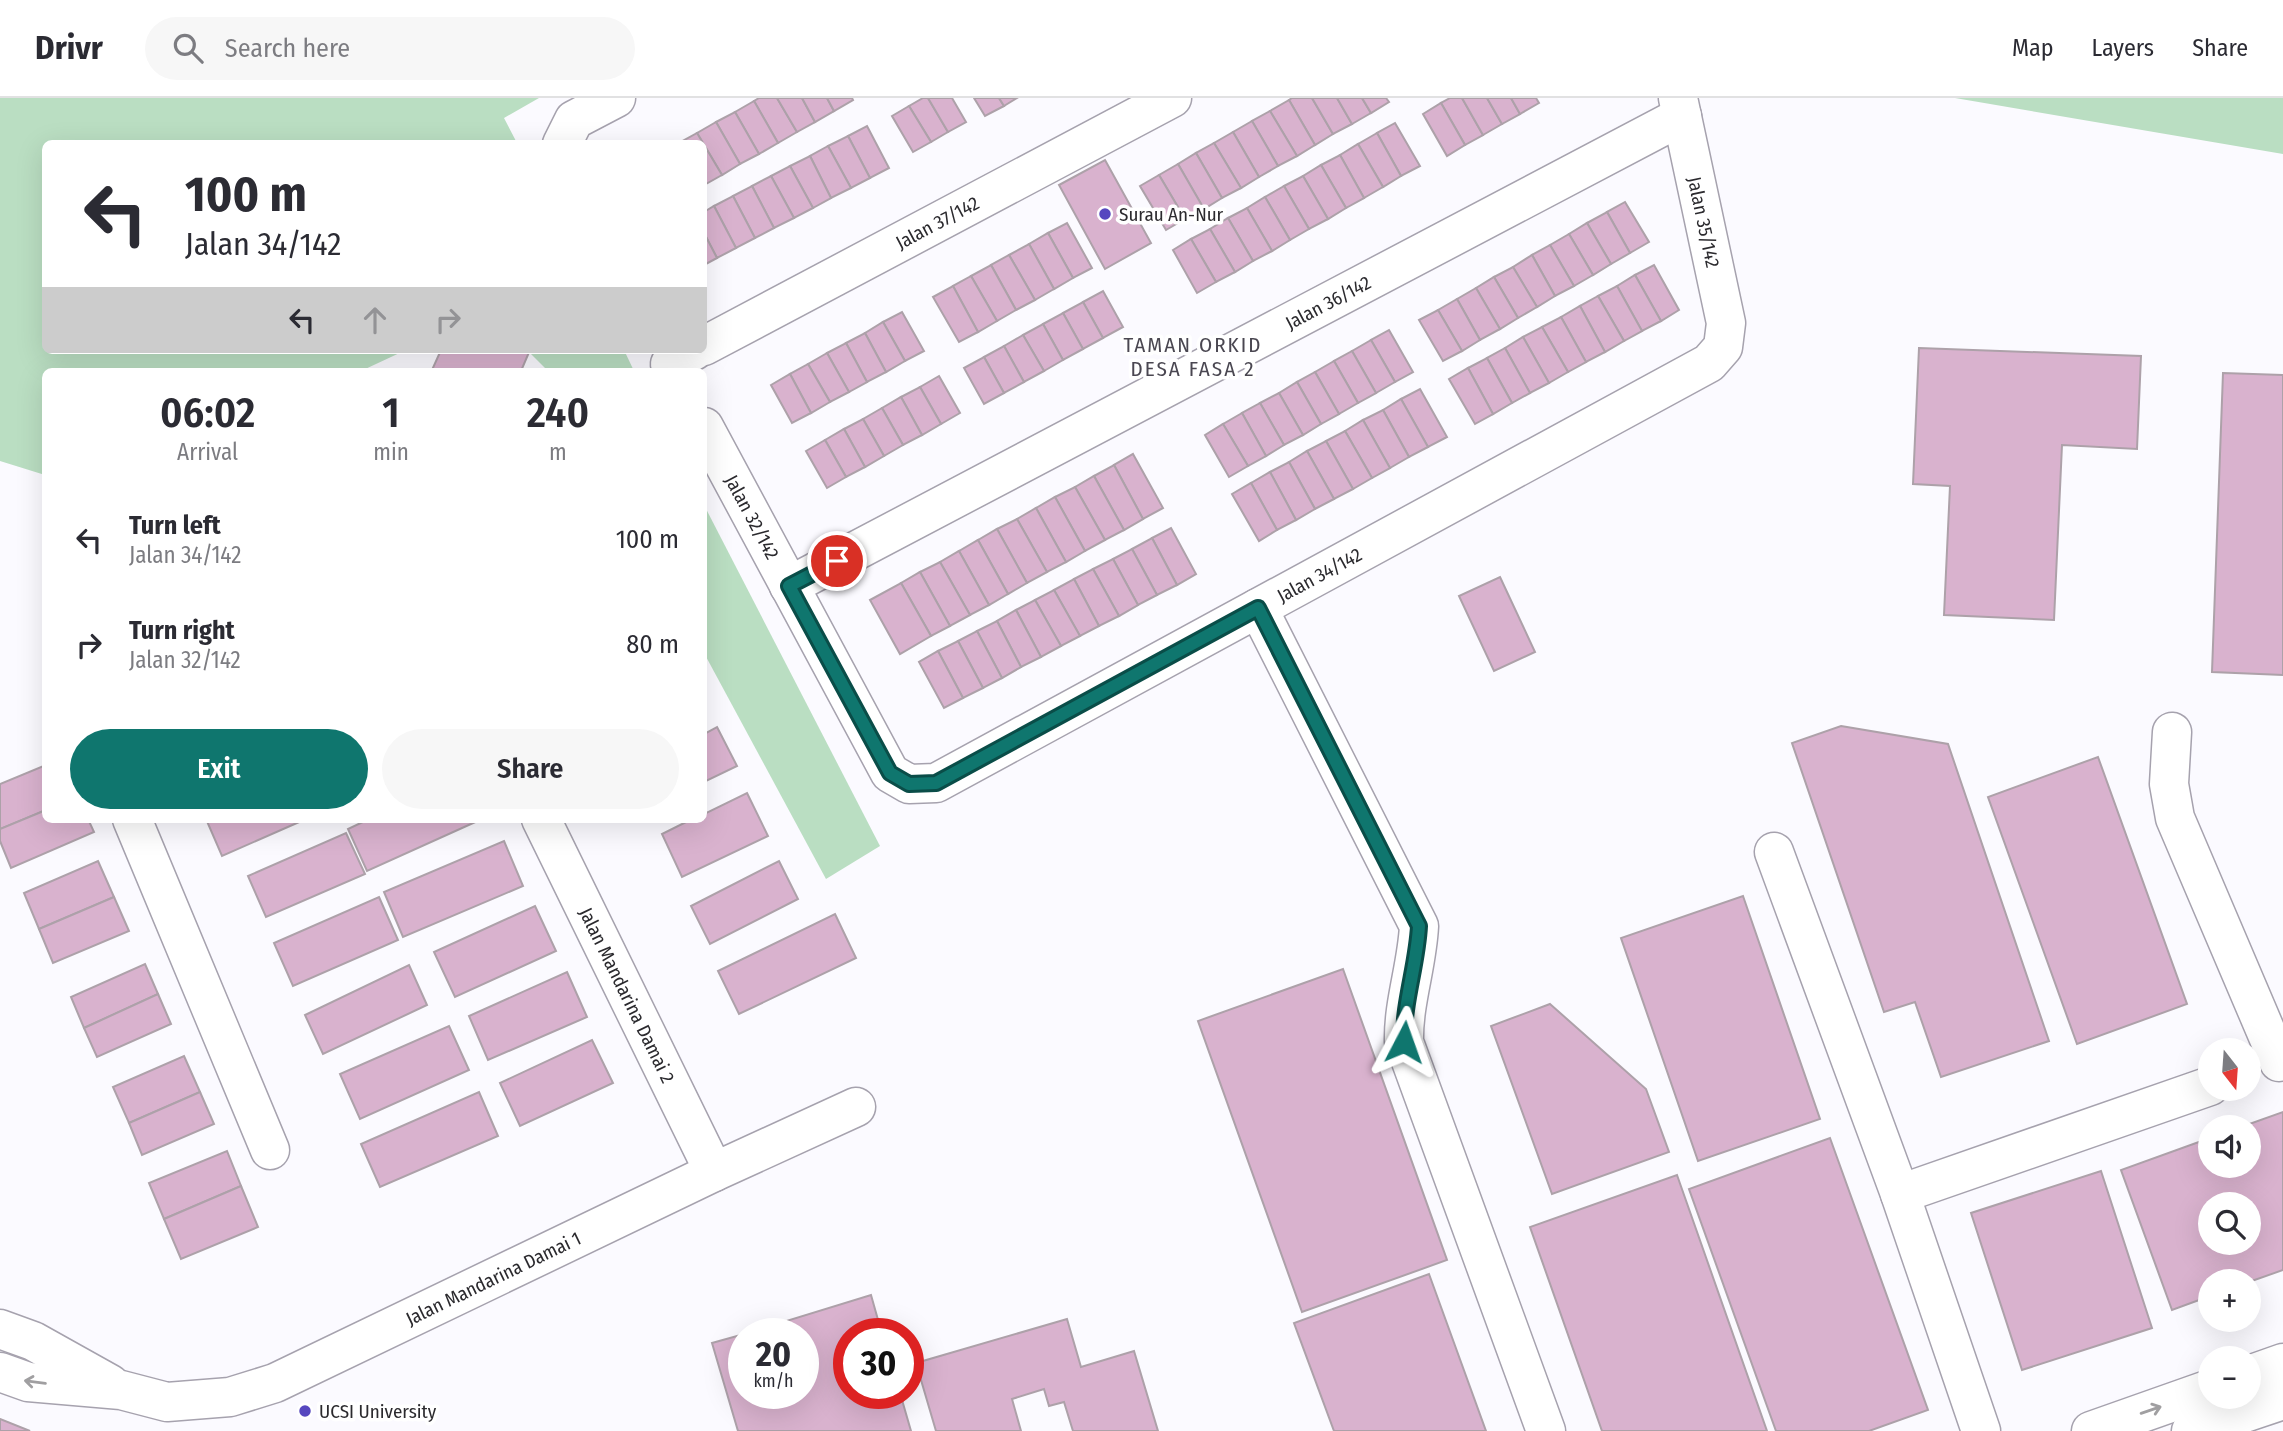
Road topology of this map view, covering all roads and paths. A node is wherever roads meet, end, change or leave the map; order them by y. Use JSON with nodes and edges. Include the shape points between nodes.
{"nodes":[{"id":1,"x":616,"y":98,"type":"edge"},
{"id":2,"x":1172,"y":98,"type":"edge"},
{"id":3,"x":1680,"y":107,"type":"edge"},
{"id":4,"x":564,"y":140,"type":"edge"},
{"id":5,"x":707,"y":344,"type":"edge"},
{"id":6,"x":1723,"y":346,"type":"joint"},
{"id":7,"x":707,"y":432,"type":"edge"},
{"id":8,"x":789,"y":586,"type":"junction"},
{"id":9,"x":1258,"y":608,"type":"junction"},
{"id":10,"x":2172,"y":732,"type":"dead end"},
{"id":11,"x":909,"y":784,"type":"joint"},
{"id":12,"x":134,"y":823,"type":"edge"},
{"id":13,"x":543,"y":823,"type":"edge"},
{"id":14,"x":1774,"y":852,"type":"dead end"},
{"id":15,"x":2270,"y":1065,"type":"edge"},
{"id":16,"x":2198,"y":1090,"type":"edge"},
{"id":17,"x":856,"y":1107,"type":"dead end"},
{"id":18,"x":270,"y":1150,"type":"dead end"},
{"id":19,"x":714,"y":1172,"type":"junction"},
{"id":20,"x":1900,"y":1194,"type":"junction"},
{"id":21,"x":0,"y":1329,"type":"edge"},
{"id":22,"x":2283,"y":1363,"type":"edge"},
{"id":23,"x":2261,"y":1371,"type":"edge"},
{"id":24,"x":0,"y":1372,"type":"edge"},
{"id":25,"x":121,"y":1390,"type":"junction"},
{"id":26,"x":2198,"y":1393,"type":"edge"},
{"id":27,"x":2283,"y":1400,"type":"edge"},
{"id":28,"x":2283,"y":1420,"type":"edge"},
{"id":29,"x":1546,"y":1431,"type":"edge"},
{"id":30,"x":1981,"y":1431,"type":"edge"},
{"id":31,"x":2091,"y":1431,"type":"edge"},
{"id":32,"x":2191,"y":1431,"type":"edge"},
{"id":33,"x":2251,"y":1431,"type":"edge"}],
"edges":[{"from":1,"to":4,"type":"main road","via":[[574,120]]},
{"from":2,"to":5,"type":"main road","name":"Jalan 37/142"},
{"from":3,"to":6,"type":"main road","name":"Jalan 35/142","via":[[1726,323]]},
{"from":3,"to":8,"type":"main road","name":"Jalan 36/142"},
{"from":6,"to":9,"type":"main road","name":"Jalan 34/142","via":[[1709,363]]},
{"from":7,"to":8,"type":"main road","name":"Jalan 32/142"},
{"from":8,"to":11,"type":"main road","name":"Jalan 32/142","via":[[890,773]]},
{"from":9,"to":11,"type":"main road","name":"Jalan 34/142","via":[[936,783]]},
{"from":9,"to":29,"type":"main road","via":[[1419,926],[1404,1042]]},
{"from":10,"to":15,"type":"main road","via":[[2169,784],[2175,818]]},
{"from":12,"to":18,"type":"main road"},
{"from":13,"to":19,"type":"main road","name":"Jalan Mandarina Damai 2"},
{"from":14,"to":20,"type":"main road"},
{"from":16,"to":20,"type":"main road"},
{"from":17,"to":19,"type":"main road","name":"Jalan Mandarina Damai 1"},
{"from":19,"to":25,"type":"main road","name":"Jalan Mandarina Damai 1","via":[[275,1383],[230,1397],[167,1402]]},
{"from":20,"to":30,"type":"main road"},
{"from":21,"to":25,"type":"main road","name":"Jalan Mandarina Damai 1","via":[[33,1340]]},
{"from":22,"to":23,"type":"main road"},
{"from":25,"to":24,"type":"main road","name":"Jalan Mandarina Damai 1","one_way":true,"via":[[27,1382]]},
{"from":31,"to":26,"type":"main road","one_way":true},
{"from":27,"to":32,"type":"main road"},
{"from":28,"to":33,"type":"main road"}]}
